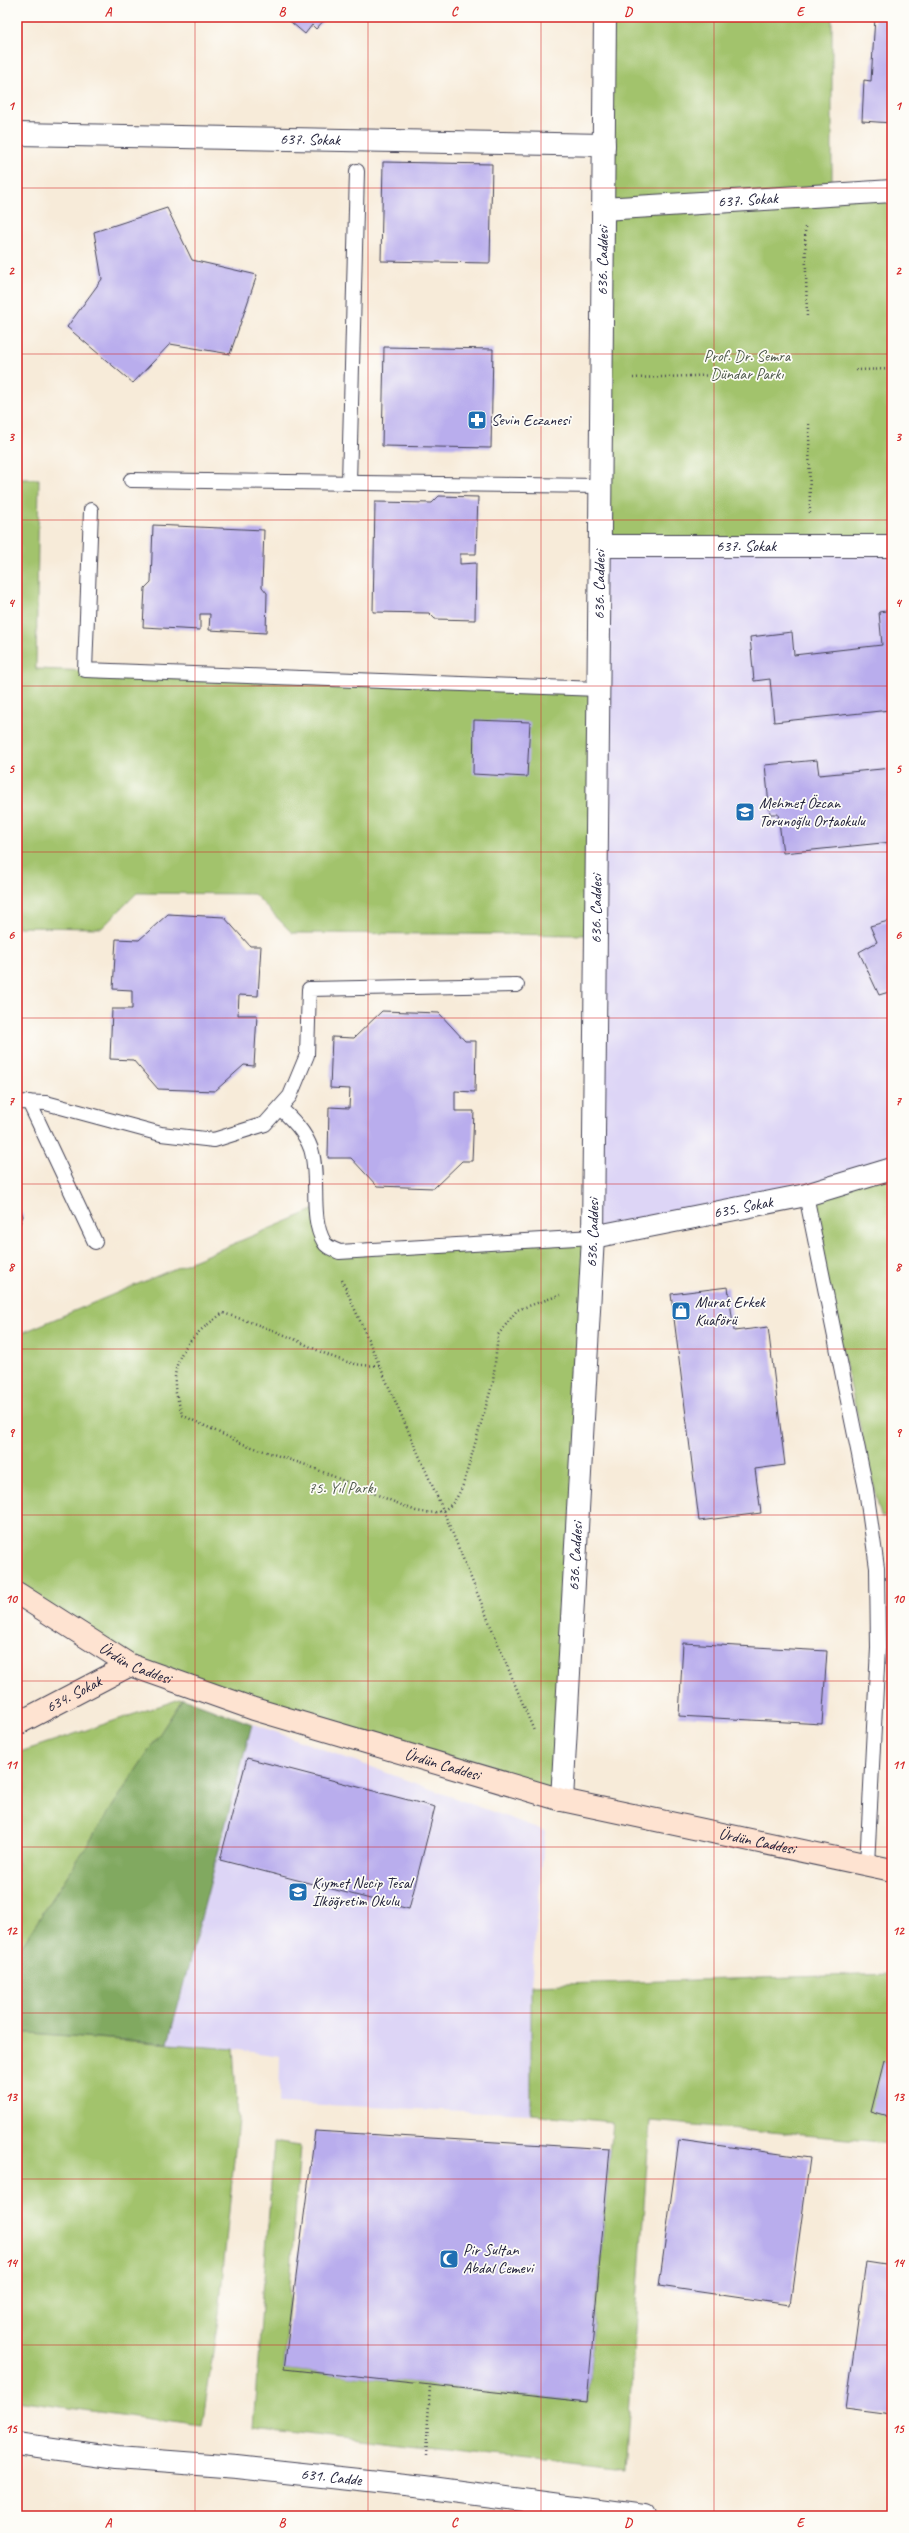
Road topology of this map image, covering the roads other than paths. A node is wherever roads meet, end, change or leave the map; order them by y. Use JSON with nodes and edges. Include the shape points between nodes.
{"nodes":[{"id":1,"x":605,"y":17,"type":"edge"},
{"id":2,"x":17,"y":134,"type":"edge"},
{"id":3,"x":604,"y":145,"type":"junction"},
{"id":4,"x":357,"y":171,"type":"dead end"},
{"id":5,"x":892,"y":191,"type":"edge"},
{"id":6,"x":603,"y":209,"type":"junction"},
{"id":7,"x":131,"y":480,"type":"dead end"},
{"id":8,"x":349,"y":483,"type":"junction"},
{"id":9,"x":600,"y":486,"type":"junction"},
{"id":10,"x":91,"y":510,"type":"dead end"},
{"id":11,"x":600,"y":546,"type":"junction"},
{"id":12,"x":892,"y":546,"type":"edge"},
{"id":13,"x":598,"y":689,"type":"junction"},
{"id":14,"x":517,"y":985,"type":"dead end"},
{"id":15,"x":23,"y":1102,"type":"edge"},
{"id":16,"x":280,"y":1108,"type":"junction"},
{"id":17,"x":892,"y":1169,"type":"edge"},
{"id":18,"x":806,"y":1195,"type":"junction"},
{"id":19,"x":593,"y":1237,"type":"junction"},
{"id":20,"x":95,"y":1242,"type":"dead end"},
{"id":21,"x":17,"y":1593,"type":"edge"},
{"id":22,"x":130,"y":1665,"type":"junction"},
{"id":23,"x":17,"y":1724,"type":"edge"},
{"id":24,"x":562,"y":1800,"type":"junction"},
{"id":25,"x":867,"y":1865,"type":"junction"},
{"id":26,"x":892,"y":1870,"type":"edge"},
{"id":27,"x":17,"y":2444,"type":"edge"},
{"id":28,"x":644,"y":2516,"type":"edge"}],
"edges":[{"from":1,"to":3,"type":"street","name":"636. Caddesi"},
{"from":2,"to":3,"type":"street","name":"637. Sokak"},
{"from":3,"to":6,"type":"street","name":"636. Caddesi"},
{"from":4,"to":8,"type":"lane"},
{"from":5,"to":6,"type":"street","name":"637. Sokak"},
{"from":6,"to":9,"type":"street","name":"636. Caddesi"},
{"from":7,"to":8,"type":"lane"},
{"from":8,"to":9,"type":"lane"},
{"from":9,"to":11,"type":"street","name":"636. Caddesi"},
{"from":10,"to":13,"type":"lane","via":[[85,670]]},
{"from":11,"to":12,"type":"street","name":"637. Sokak"},
{"from":11,"to":13,"type":"street","name":"636. Caddesi"},
{"from":13,"to":19,"type":"street","name":"636. Caddesi"},
{"from":14,"to":16,"type":"lane","via":[[309,989],[307,1055],[290,1096]]},
{"from":15,"to":16,"type":"lane","via":[[46,1103],[162,1134],[214,1140],[265,1124]]},
{"from":15,"to":20,"type":"lane"},
{"from":16,"to":19,"type":"lane","via":[[299,1126],[311,1149],[316,1186],[316,1223],[324,1244],[339,1252]]},
{"from":17,"to":18,"type":"street","name":"635. Sokak"},
{"from":18,"to":19,"type":"street","name":"635. Sokak"},
{"from":18,"to":25,"type":"lane","via":[[866,1489],[877,1568],[878,1648]]},
{"from":19,"to":24,"type":"street","name":"636. Caddesi"},
{"from":21,"to":22,"type":"main road","name":"Ürdün Caddesi"},
{"from":22,"to":23,"type":"main road","name":"634. Sokak"},
{"from":22,"to":24,"type":"main road","name":"Ürdün Caddesi","via":[[254,1709]]},
{"from":24,"to":25,"type":"main road","name":"Ürdün Caddesi"},
{"from":25,"to":26,"type":"main road","name":"Ürdün Caddesi"},
{"from":27,"to":28,"type":"street","name":"631. Cadde","via":[[118,2458],[237,2467],[424,2487]]}]}
